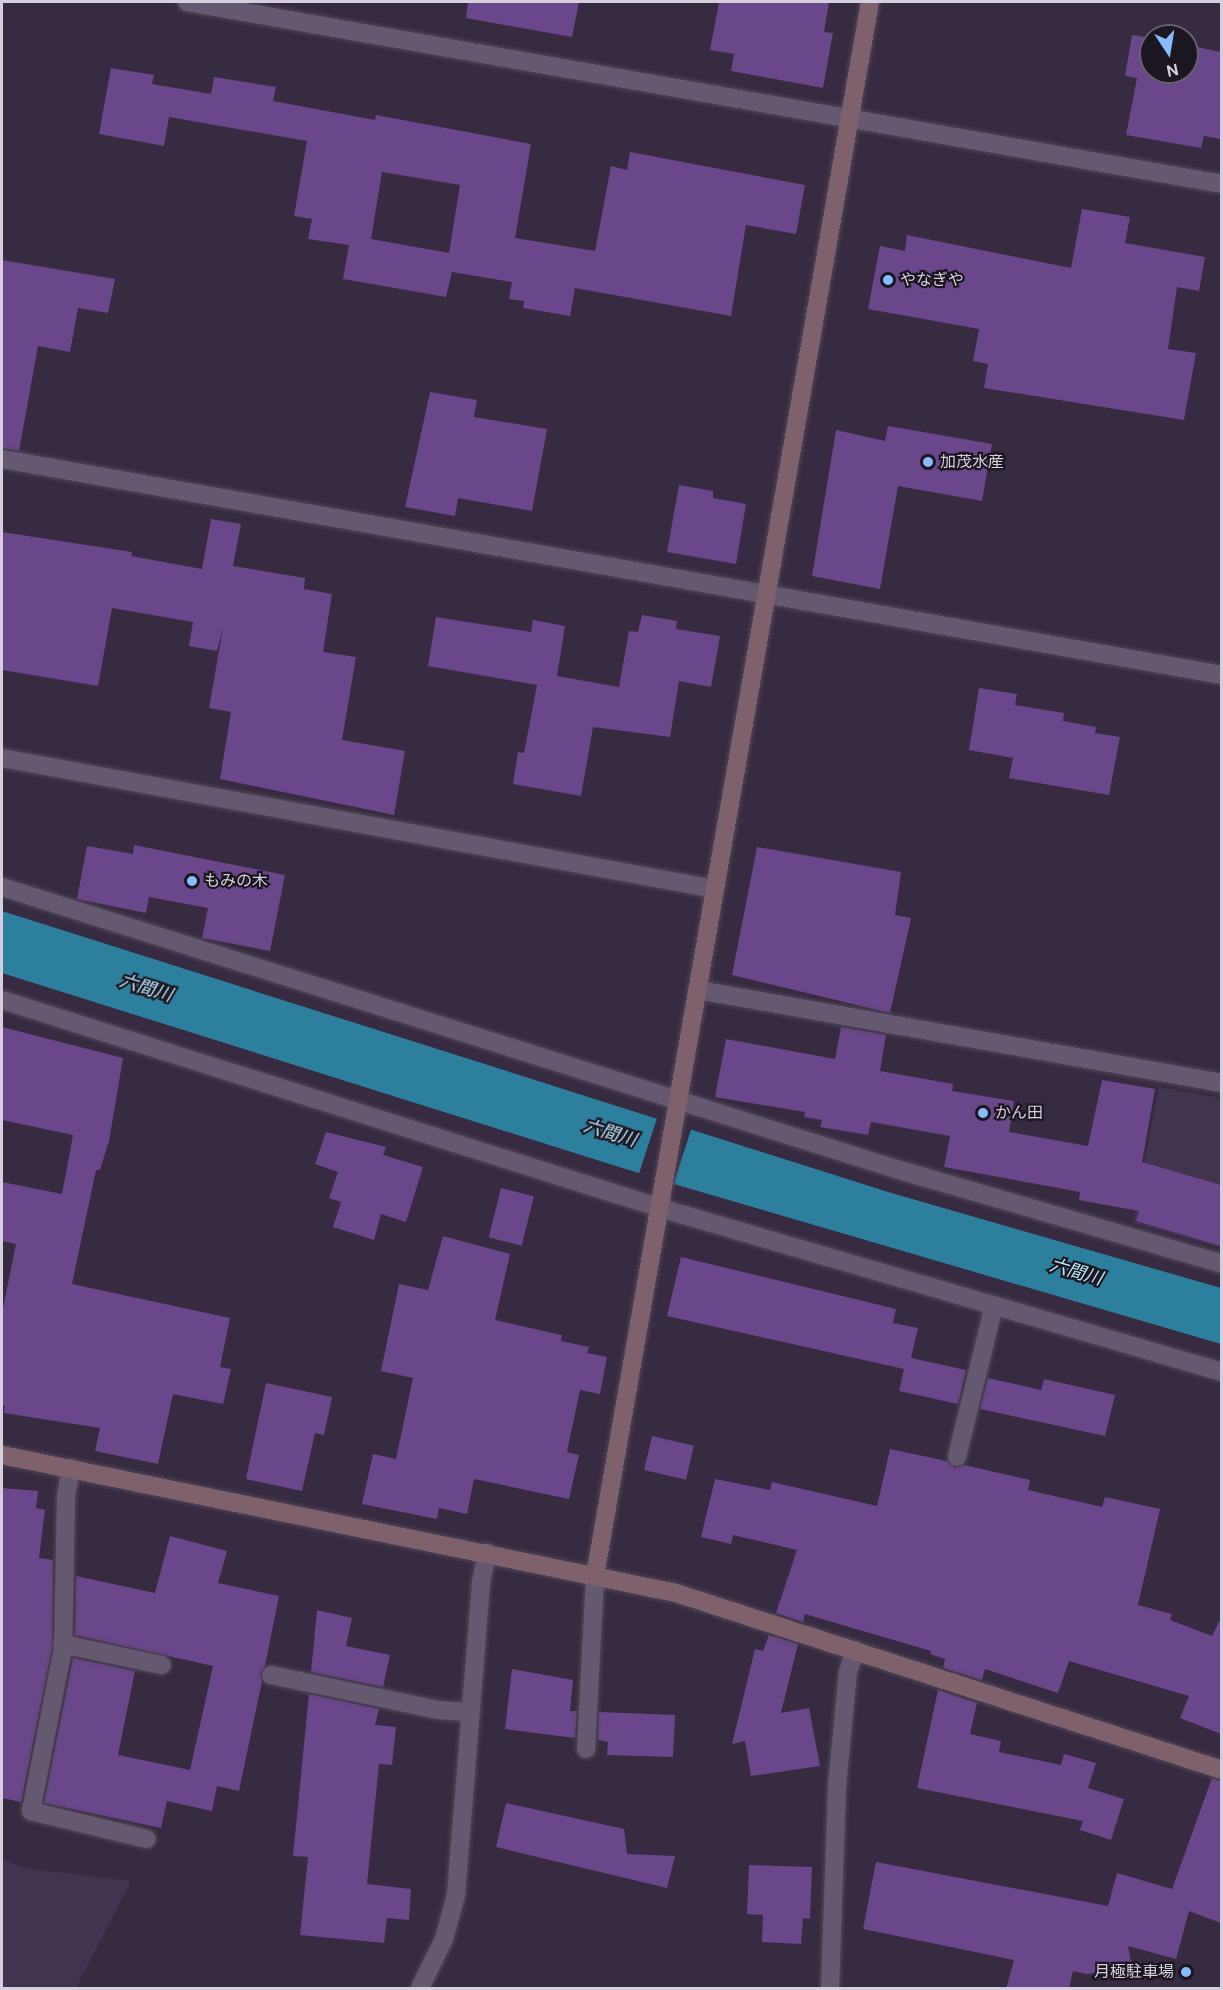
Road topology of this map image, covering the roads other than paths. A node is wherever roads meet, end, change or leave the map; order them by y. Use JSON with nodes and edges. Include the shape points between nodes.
{"nodes":[{"id":1,"x":187,"y":2,"type":"edge"},
{"id":2,"x":870,"y":2,"type":"edge"},
{"id":3,"x":850,"y":118,"type":"junction"},
{"id":4,"x":1221,"y":184,"type":"edge"},
{"id":5,"x":2,"y":459,"type":"edge"},
{"id":6,"x":766,"y":595,"type":"junction"},
{"id":7,"x":1221,"y":675,"type":"edge"},
{"id":8,"x":2,"y":758,"type":"edge"},
{"id":9,"x":2,"y":887,"type":"edge"},
{"id":10,"x":716,"y":889,"type":"junction"},
{"id":11,"x":698,"y":990,"type":"junction"},
{"id":12,"x":2,"y":1000,"type":"edge"},
{"id":13,"x":1221,"y":1083,"type":"edge"},
{"id":14,"x":677,"y":1106,"type":"junction"},
{"id":15,"x":661,"y":1199,"type":"junction"},
{"id":16,"x":1221,"y":1264,"type":"edge"},
{"id":17,"x":994,"y":1305,"type":"junction"},
{"id":18,"x":1221,"y":1372,"type":"edge"},
{"id":19,"x":2,"y":1455,"type":"edge"},
{"id":20,"x":957,"y":1457,"type":"dead end"},
{"id":21,"x":71,"y":1468,"type":"junction"},
{"id":22,"x":487,"y":1553,"type":"junction"},
{"id":23,"x":595,"y":1576,"type":"junction"},
{"id":24,"x":62,"y":1644,"type":"junction"},
{"id":25,"x":855,"y":1650,"type":"junction"},
{"id":26,"x":162,"y":1665,"type":"dead end"},
{"id":27,"x":271,"y":1675,"type":"dead end"},
{"id":28,"x":470,"y":1712,"type":"junction"},
{"id":29,"x":586,"y":1749,"type":"dead end"},
{"id":30,"x":1221,"y":1770,"type":"edge"},
{"id":31,"x":147,"y":1839,"type":"dead end"},
{"id":32,"x":420,"y":1989,"type":"edge"},
{"id":33,"x":830,"y":1989,"type":"edge"}],
"edges":[{"from":1,"to":3,"type":"street"},
{"from":2,"to":3,"type":"street"},
{"from":3,"to":4,"type":"street"},
{"from":3,"to":6,"type":"street"},
{"from":5,"to":6,"type":"street"},
{"from":6,"to":7,"type":"street"},
{"from":6,"to":10,"type":"street"},
{"from":8,"to":10,"type":"street"},
{"from":9,"to":14,"type":"street"},
{"from":10,"to":11,"type":"street"},
{"from":11,"to":13,"type":"street"},
{"from":11,"to":14,"type":"street"},
{"from":12,"to":15,"type":"street"},
{"from":14,"to":15,"type":"street"},
{"from":14,"to":16,"type":"street"},
{"from":15,"to":17,"type":"street"},
{"from":15,"to":23,"type":"street"},
{"from":17,"to":18,"type":"street"},
{"from":17,"to":20,"type":"street"},
{"from":19,"to":21,"type":"street"},
{"from":21,"to":22,"type":"street"},
{"from":21,"to":24,"type":"street","via":[[66,1497]]},
{"from":22,"to":23,"type":"street"},
{"from":22,"to":28,"type":"street"},
{"from":23,"to":25,"type":"street","via":[[675,1593]]},
{"from":23,"to":29,"type":"street"},
{"from":24,"to":26,"type":"street"},
{"from":24,"to":31,"type":"street","via":[[31,1811]]},
{"from":25,"to":30,"type":"street"},
{"from":25,"to":33,"type":"street","via":[[848,1672],[837,1786]]},
{"from":27,"to":28,"type":"street","via":[[438,1710]]},
{"from":28,"to":32,"type":"street","via":[[452,1917]]}]}
